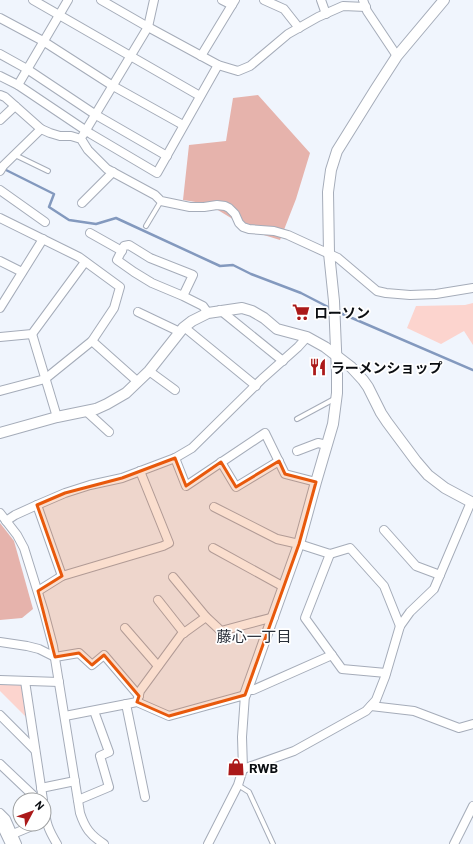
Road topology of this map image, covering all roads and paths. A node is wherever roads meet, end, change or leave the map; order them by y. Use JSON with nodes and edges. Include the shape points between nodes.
{"nodes":[{"id":1,"x":33,"y":0,"type":"edge"},
{"id":2,"x":68,"y":0,"type":"edge"},
{"id":3,"x":101,"y":0,"type":"edge"},
{"id":4,"x":154,"y":0,"type":"edge"},
{"id":5,"x":222,"y":0,"type":"edge"},
{"id":6,"x":264,"y":0,"type":"edge"},
{"id":7,"x":321,"y":0,"type":"edge"},
{"id":8,"x":444,"y":0,"type":"edge"},
{"id":9,"x":233,"y":2,"type":"edge"},
{"id":10,"x":364,"y":4,"type":"edge"},
{"id":11,"x":59,"y":14,"type":"junction"},
{"id":12,"x":326,"y":14,"type":"junction"},
{"id":13,"x":0,"y":18,"type":"edge"},
{"id":14,"x":148,"y":27,"type":"junction"},
{"id":15,"x":299,"y":28,"type":"junction"},
{"id":16,"x":43,"y":41,"type":"junction"},
{"id":17,"x":0,"y":54,"type":"edge"},
{"id":18,"x":130,"y":56,"type":"junction"},
{"id":19,"x":202,"y":56,"type":"junction"},
{"id":20,"x":397,"y":56,"type":"junction"},
{"id":21,"x":218,"y":65,"type":"junction"},
{"id":22,"x":27,"y":69,"type":"junction"},
{"id":23,"x":0,"y":76,"type":"edge"},
{"id":24,"x":18,"y":85,"type":"junction"},
{"id":25,"x":113,"y":86,"type":"junction"},
{"id":26,"x":0,"y":95,"type":"edge"},
{"id":27,"x":200,"y":96,"type":"junction"},
{"id":28,"x":15,"y":106,"type":"junction"},
{"id":29,"x":96,"y":114,"type":"junction"},
{"id":30,"x":0,"y":120,"type":"edge"},
{"id":31,"x":183,"y":125,"type":"junction"},
{"id":32,"x":41,"y":129,"type":"junction"},
{"id":33,"x":86,"y":131,"type":"junction"},
{"id":34,"x":81,"y":140,"type":"junction"},
{"id":35,"x":15,"y":155,"type":"junction"},
{"id":36,"x":167,"y":156,"type":"junction"},
{"id":37,"x":0,"y":171,"type":"edge"},
{"id":38,"x":48,"y":171,"type":"dead end"},
{"id":39,"x":112,"y":172,"type":"junction"},
{"id":40,"x":0,"y":190,"type":"edge"},
{"id":41,"x":161,"y":201,"type":"junction"},
{"id":42,"x":82,"y":203,"type":"dead end"},
{"id":43,"x":0,"y":218,"type":"edge"},
{"id":44,"x":45,"y":222,"type":"dead end"},
{"id":45,"x":146,"y":226,"type":"dead end"},
{"id":46,"x":90,"y":233,"type":"dead end"},
{"id":47,"x":43,"y":239,"type":"junction"},
{"id":48,"x":122,"y":251,"type":"junction"},
{"id":49,"x":329,"y":253,"type":"junction"},
{"id":50,"x":0,"y":261,"type":"edge"},
{"id":51,"x":85,"y":262,"type":"junction"},
{"id":52,"x":22,"y":272,"type":"junction"},
{"id":53,"x":473,"y":288,"type":"edge"},
{"id":54,"x":183,"y":296,"type":"junction"},
{"id":55,"x":1,"y":305,"type":"edge"},
{"id":56,"x":220,"y":310,"type":"junction"},
{"id":57,"x":138,"y":312,"type":"dead end"},
{"id":58,"x":208,"y":313,"type":"junction"},
{"id":59,"x":182,"y":329,"type":"junction"},
{"id":60,"x":32,"y":334,"type":"junction"},
{"id":61,"x":0,"y":337,"type":"edge"},
{"id":62,"x":307,"y":337,"type":"junction"},
{"id":63,"x":92,"y":342,"type":"junction"},
{"id":64,"x":336,"y":356,"type":"junction"},
{"id":65,"x":283,"y":361,"type":"junction"},
{"id":66,"x":149,"y":371,"type":"junction"},
{"id":67,"x":45,"y":379,"type":"junction"},
{"id":68,"x":138,"y":382,"type":"junction"},
{"id":69,"x":256,"y":386,"type":"junction"},
{"id":70,"x":175,"y":390,"type":"dead end"},
{"id":71,"x":0,"y":391,"type":"edge"},
{"id":72,"x":336,"y":397,"type":"junction"},
{"id":73,"x":86,"y":411,"type":"junction"},
{"id":74,"x":57,"y":417,"type":"junction"},
{"id":75,"x":297,"y":419,"type":"dead end"},
{"id":76,"x":109,"y":432,"type":"dead end"},
{"id":77,"x":0,"y":433,"type":"edge"},
{"id":78,"x":327,"y":445,"type":"junction"},
{"id":79,"x":297,"y":451,"type":"dead end"},
{"id":80,"x":175,"y":458,"type":"junction"},
{"id":81,"x":279,"y":461,"type":"junction"},
{"id":82,"x":221,"y":462,"type":"junction"},
{"id":83,"x":140,"y":471,"type":"junction"},
{"id":84,"x":316,"y":482,"type":"junction"},
{"id":85,"x":472,"y":502,"type":"edge"},
{"id":86,"x":37,"y":505,"type":"junction"},
{"id":87,"x":214,"y":507,"type":"dead end"},
{"id":88,"x":0,"y":513,"type":"edge"},
{"id":89,"x":6,"y":521,"type":"junction"},
{"id":90,"x":384,"y":530,"type":"dead end"},
{"id":91,"x":299,"y":544,"type":"junction"},
{"id":92,"x":213,"y":548,"type":"dead end"},
{"id":93,"x":330,"y":554,"type":"junction"},
{"id":94,"x":440,"y":575,"type":"junction"},
{"id":95,"x":62,"y":576,"type":"junction"},
{"id":96,"x":173,"y":577,"type":"dead end"},
{"id":97,"x":284,"y":588,"type":"junction"},
{"id":98,"x":38,"y":592,"type":"junction"},
{"id":99,"x":158,"y":600,"type":"dead end"},
{"id":100,"x":274,"y":617,"type":"junction"},
{"id":101,"x":206,"y":618,"type":"junction"},
{"id":102,"x":400,"y":626,"type":"junction"},
{"id":103,"x":125,"y":628,"type":"dead end"},
{"id":104,"x":184,"y":633,"type":"junction"},
{"id":105,"x":0,"y":642,"type":"edge"},
{"id":106,"x":332,"y":655,"type":"junction"},
{"id":107,"x":55,"y":657,"type":"junction"},
{"id":108,"x":158,"y":666,"type":"junction"},
{"id":109,"x":386,"y":673,"type":"junction"},
{"id":110,"x":0,"y":680,"type":"edge"},
{"id":111,"x":25,"y":681,"type":"junction"},
{"id":112,"x":59,"y":682,"type":"junction"},
{"id":113,"x":246,"y":693,"type":"junction"},
{"id":114,"x":138,"y":699,"type":"junction"},
{"id":115,"x":126,"y":704,"type":"junction"},
{"id":116,"x":371,"y":706,"type":"junction"},
{"id":117,"x":94,"y":711,"type":"junction"},
{"id":118,"x":0,"y":715,"type":"edge"},
{"id":119,"x":65,"y":716,"type":"junction"},
{"id":120,"x":473,"y":724,"type":"edge"},
{"id":121,"x":35,"y":750,"type":"junction"},
{"id":122,"x":0,"y":764,"type":"edge"},
{"id":123,"x":242,"y":770,"type":"junction"},
{"id":124,"x":75,"y":781,"type":"junction"},
{"id":125,"x":238,"y":785,"type":"junction"},
{"id":126,"x":41,"y":788,"type":"junction"},
{"id":127,"x":30,"y":792,"type":"edge"},
{"id":128,"x":42,"y":792,"type":"edge"},
{"id":129,"x":145,"y":796,"type":"dead end"},
{"id":130,"x":78,"y":800,"type":"junction"},
{"id":131,"x":473,"y":806,"type":"edge"},
{"id":132,"x":0,"y":813,"type":"edge"},
{"id":133,"x":0,"y":823,"type":"edge"},
{"id":134,"x":18,"y":832,"type":"edge"},
{"id":135,"x":50,"y":832,"type":"edge"},
{"id":136,"x":13,"y":834,"type":"junction"},
{"id":137,"x":10,"y":844,"type":"edge"},
{"id":138,"x":17,"y":844,"type":"edge"},
{"id":139,"x":57,"y":844,"type":"edge"},
{"id":140,"x":104,"y":844,"type":"edge"},
{"id":141,"x":208,"y":844,"type":"edge"},
{"id":142,"x":273,"y":844,"type":"edge"},
{"id":143,"x":454,"y":844,"type":"edge"}],
"edges":[{"from":1,"to":11,"type":"street"},
{"from":2,"to":11,"type":"street"},
{"from":3,"to":14,"type":"street"},
{"from":4,"to":14,"type":"street"},
{"from":5,"to":9,"type":"street"},
{"from":6,"to":15,"type":"street","via":[[284,9]]},
{"from":7,"to":12,"type":"street"},
{"from":8,"to":20,"type":"street"},
{"from":9,"to":19,"type":"street"},
{"from":10,"to":12,"type":"street","via":[[343,6]]},
{"from":10,"to":20,"type":"street"},
{"from":11,"to":16,"type":"street"},
{"from":11,"to":18,"type":"street"},
{"from":12,"to":15,"type":"street"},
{"from":13,"to":16,"type":"street"},
{"from":14,"to":18,"type":"street"},
{"from":14,"to":19,"type":"street"},
{"from":15,"to":21,"type":"street","via":[[250,66],[238,71]]},
{"from":16,"to":22,"type":"street"},
{"from":16,"to":25,"type":"street"},
{"from":17,"to":22,"type":"street"},
{"from":18,"to":25,"type":"street"},
{"from":18,"to":27,"type":"street"},
{"from":19,"to":21,"type":"street"},
{"from":20,"to":49,"type":"street","via":[[337,150],[328,192]]},
{"from":21,"to":27,"type":"street"},
{"from":22,"to":24,"type":"street"},
{"from":22,"to":29,"type":"street"},
{"from":23,"to":24,"type":"street"},
{"from":24,"to":33,"type":"street"},
{"from":25,"to":29,"type":"street"},
{"from":25,"to":31,"type":"street"},
{"from":26,"to":28,"type":"street"},
{"from":27,"to":31,"type":"street"},
{"from":28,"to":30,"type":"street"},
{"from":28,"to":32,"type":"street"},
{"from":29,"to":33,"type":"street"},
{"from":29,"to":36,"type":"street"},
{"from":31,"to":36,"type":"street"},
{"from":32,"to":34,"type":"street"},
{"from":32,"to":35,"type":"street"},
{"from":33,"to":34,"type":"street"},
{"from":33,"to":36,"type":"street","via":[[158,173]]},
{"from":34,"to":39,"type":"street"},
{"from":35,"to":37,"type":"street"},
{"from":35,"to":38,"type":"lane"},
{"from":39,"to":41,"type":"street","via":[[155,195]]},
{"from":39,"to":42,"type":"street"},
{"from":40,"to":44,"type":"street"},
{"from":41,"to":45,"type":"lane"},
{"from":41,"to":49,"type":"street","via":[[190,207],[225,206],[232,210],[243,227],[288,235]]},
{"from":43,"to":47,"type":"street"},
{"from":46,"to":48,"type":"street"},
{"from":47,"to":51,"type":"street"},
{"from":47,"to":52,"type":"street"},
{"from":48,"to":54,"type":"street","via":[[117,260],[152,283]]},
{"from":48,"to":54,"type":"street","via":[[124,246],[129,245],[150,258],[192,275]]},
{"from":49,"to":53,"type":"street","via":[[377,291],[410,295]]},
{"from":49,"to":64,"type":"street"},
{"from":50,"to":52,"type":"street"},
{"from":51,"to":60,"type":"street"},
{"from":51,"to":63,"type":"street","via":[[120,287],[114,308]]},
{"from":52,"to":55,"type":"street"},
{"from":54,"to":58,"type":"street","via":[[203,306]]},
{"from":56,"to":58,"type":"street"},
{"from":56,"to":62,"type":"street","via":[[242,308],[252,311],[277,329]]},
{"from":56,"to":65,"type":"street"},
{"from":57,"to":59,"type":"street"},
{"from":58,"to":59,"type":"street"},
{"from":59,"to":66,"type":"street"},
{"from":59,"to":69,"type":"street"},
{"from":60,"to":61,"type":"street"},
{"from":60,"to":67,"type":"street"},
{"from":62,"to":64,"type":"street"},
{"from":62,"to":65,"type":"street"},
{"from":63,"to":67,"type":"street"},
{"from":63,"to":68,"type":"street"},
{"from":64,"to":72,"type":"street"},
{"from":64,"to":85,"type":"street","via":[[363,380],[387,422],[428,475],[445,488]]},
{"from":65,"to":69,"type":"street"},
{"from":66,"to":68,"type":"street"},
{"from":66,"to":70,"type":"street"},
{"from":67,"to":71,"type":"street"},
{"from":67,"to":74,"type":"street"},
{"from":68,"to":73,"type":"street","via":[[116,400]]},
{"from":69,"to":80,"type":"street","via":[[192,448]]},
{"from":72,"to":75,"type":"lane"},
{"from":72,"to":78,"type":"street","via":[[333,424]]},
{"from":73,"to":74,"type":"street"},
{"from":73,"to":76,"type":"street"},
{"from":74,"to":77,"type":"street"},
{"from":78,"to":79,"type":"street","via":[[318,443]]},
{"from":78,"to":84,"type":"street"},
{"from":80,"to":82,"type":"street","via":[[186,486]]},
{"from":80,"to":83,"type":"street"},
{"from":81,"to":82,"type":"street","via":[[236,486]]},
{"from":81,"to":82,"type":"street","via":[[265,433]]},
{"from":81,"to":84,"type":"street","via":[[285,474]]},
{"from":83,"to":86,"type":"street","via":[[65,493]]},
{"from":83,"to":95,"type":"street","via":[[169,543]]},
{"from":84,"to":91,"type":"street"},
{"from":85,"to":94,"type":"street"},
{"from":86,"to":89,"type":"street"},
{"from":86,"to":95,"type":"street"},
{"from":87,"to":91,"type":"street","via":[[277,539]]},
{"from":88,"to":89,"type":"street"},
{"from":89,"to":98,"type":"street","via":[[18,535],[24,548]]},
{"from":90,"to":94,"type":"street","via":[[416,566]]},
{"from":91,"to":93,"type":"street"},
{"from":91,"to":97,"type":"street"},
{"from":92,"to":97,"type":"street"},
{"from":93,"to":102,"type":"street","via":[[350,548],[384,586]]},
{"from":93,"to":106,"type":"street","via":[[305,618]]},
{"from":94,"to":102,"type":"street","via":[[434,589],[410,612]]},
{"from":95,"to":98,"type":"street"},
{"from":96,"to":101,"type":"street"},
{"from":97,"to":100,"type":"street"},
{"from":98,"to":107,"type":"street"},
{"from":99,"to":104,"type":"street"},
{"from":100,"to":101,"type":"street","via":[[221,631]]},
{"from":100,"to":113,"type":"street"},
{"from":101,"to":104,"type":"street"},
{"from":102,"to":109,"type":"street"},
{"from":103,"to":108,"type":"street"},
{"from":104,"to":108,"type":"street"},
{"from":105,"to":107,"type":"street","via":[[39,649]]},
{"from":106,"to":109,"type":"street","via":[[342,669]]},
{"from":106,"to":113,"type":"street"},
{"from":107,"to":112,"type":"street"},
{"from":107,"to":114,"type":"street","via":[[80,653],[92,666],[104,655]]},
{"from":108,"to":114,"type":"street","via":[[140,691]]},
{"from":109,"to":116,"type":"street","via":[[376,700]]},
{"from":110,"to":111,"type":"street"},
{"from":111,"to":112,"type":"street"},
{"from":111,"to":121,"type":"street"},
{"from":112,"to":119,"type":"street"},
{"from":113,"to":114,"type":"street","via":[[169,716]]},
{"from":113,"to":123,"type":"street"},
{"from":114,"to":115,"type":"street"},
{"from":115,"to":117,"type":"street"},
{"from":115,"to":129,"type":"street"},
{"from":116,"to":120,"type":"street","via":[[414,711],[460,728]]},
{"from":116,"to":123,"type":"street","via":[[294,751]]},
{"from":117,"to":119,"type":"street"},
{"from":117,"to":130,"type":"street","via":[[109,752],[100,756],[109,787]]},
{"from":118,"to":121,"type":"street"},
{"from":119,"to":124,"type":"street"},
{"from":121,"to":126,"type":"street"},
{"from":122,"to":127,"type":"street"},
{"from":123,"to":125,"type":"street"},
{"from":124,"to":126,"type":"street"},
{"from":124,"to":130,"type":"street"},
{"from":125,"to":141,"type":"street"},
{"from":125,"to":142,"type":"lane","via":[[249,792]]},
{"from":126,"to":128,"type":"street"},
{"from":130,"to":140,"type":"street","via":[[86,829]]},
{"from":131,"to":143,"type":"street"},
{"from":132,"to":136,"type":"street"},
{"from":133,"to":137,"type":"street"},
{"from":134,"to":136,"type":"street"},
{"from":135,"to":139,"type":"street"},
{"from":136,"to":138,"type":"street"}]}
